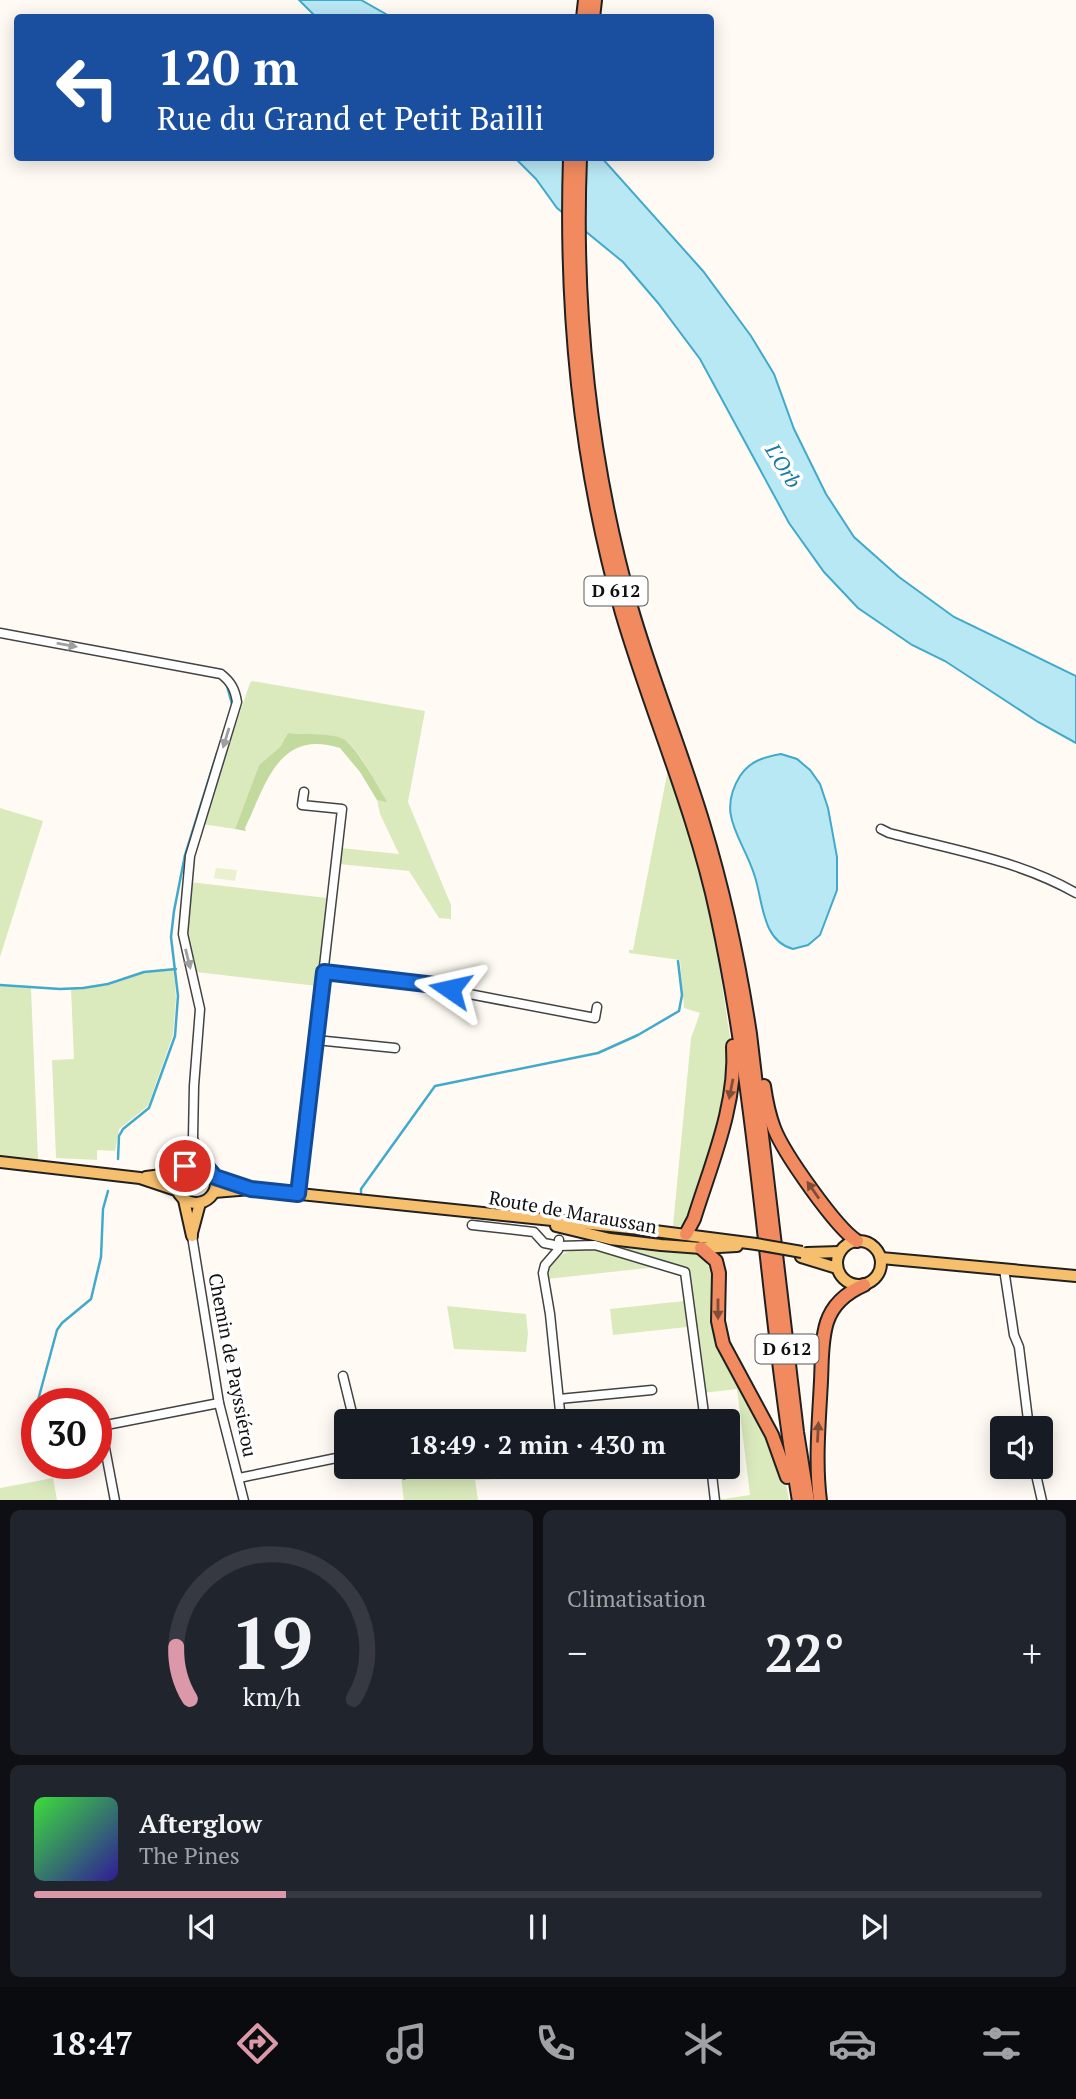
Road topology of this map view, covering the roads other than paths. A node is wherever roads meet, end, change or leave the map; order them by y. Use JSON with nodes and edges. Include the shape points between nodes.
{"nodes":[{"id":1,"x":570,"y":161,"type":"edge"},
{"id":2,"x":580,"y":161,"type":"edge"},
{"id":3,"x":574,"y":261,"type":"junction"},
{"id":4,"x":0,"y":633,"type":"edge"},
{"id":5,"x":304,"y":792,"type":"dead end"},
{"id":6,"x":881,"y":829,"type":"dead end"},
{"id":7,"x":1076,"y":893,"type":"edge"},
{"id":8,"x":324,"y":972,"type":"junction"},
{"id":9,"x":735,"y":975,"type":"junction"},
{"id":10,"x":597,"y":1007,"type":"dead end"},
{"id":11,"x":316,"y":1040,"type":"junction"},
{"id":12,"x":395,"y":1048,"type":"dead end"},
{"id":13,"x":193,"y":1138,"type":"junction"},
{"id":14,"x":0,"y":1162,"type":"edge"},
{"id":15,"x":189,"y":1164,"type":"junction"},
{"id":16,"x":204,"y":1164,"type":"junction"},
{"id":17,"x":178,"y":1173,"type":"junction"},
{"id":18,"x":215,"y":1177,"type":"junction"},
{"id":19,"x":140,"y":1178,"type":"junction"},
{"id":20,"x":251,"y":1189,"type":"junction"},
{"id":21,"x":176,"y":1190,"type":"junction"},
{"id":22,"x":214,"y":1192,"type":"junction"},
{"id":23,"x":298,"y":1194,"type":"junction"},
{"id":24,"x":184,"y":1200,"type":"junction"},
{"id":25,"x":200,"y":1203,"type":"junction"},
{"id":26,"x":467,"y":1212,"type":"junction"},
{"id":27,"x":472,"y":1225,"type":"dead end"},
{"id":28,"x":554,"y":1226,"type":"junction"},
{"id":29,"x":568,"y":1229,"type":"junction"},
{"id":30,"x":685,"y":1234,"type":"junction"},
{"id":31,"x":191,"y":1236,"type":"junction"},
{"id":32,"x":857,"y":1241,"type":"junction"},
{"id":33,"x":559,"y":1243,"type":"junction"},
{"id":34,"x":756,"y":1247,"type":"junction"},
{"id":35,"x":701,"y":1248,"type":"junction"},
{"id":36,"x":840,"y":1252,"type":"junction"},
{"id":37,"x":802,"y":1255,"type":"junction"},
{"id":38,"x":881,"y":1258,"type":"junction"},
{"id":39,"x":908,"y":1261,"type":"junction"},
{"id":40,"x":837,"y":1268,"type":"junction"},
{"id":41,"x":1004,"y":1269,"type":"junction"},
{"id":42,"x":877,"y":1275,"type":"junction"},
{"id":43,"x":1076,"y":1276,"type":"edge"},
{"id":44,"x":864,"y":1284,"type":"junction"},
{"id":45,"x":344,"y":1376,"type":"dead end"},
{"id":46,"x":652,"y":1390,"type":"dead end"},
{"id":47,"x":559,"y":1399,"type":"junction"},
{"id":48,"x":219,"y":1403,"type":"junction"},
{"id":49,"x":351,"y":1409,"type":"edge"},
{"id":50,"x":560,"y":1409,"type":"edge"},
{"id":51,"x":703,"y":1409,"type":"edge"},
{"id":52,"x":1028,"y":1416,"type":"edge"},
{"id":53,"x":112,"y":1424,"type":"edge"},
{"id":54,"x":334,"y":1459,"type":"edge"},
{"id":55,"x":239,"y":1478,"type":"junction"},
{"id":56,"x":111,"y":1479,"type":"edge"},
{"id":57,"x":713,"y":1479,"type":"edge"},
{"id":58,"x":1037,"y":1479,"type":"edge"},
{"id":59,"x":715,"y":1499,"type":"edge"},
{"id":60,"x":116,"y":1500,"type":"edge"},
{"id":61,"x":244,"y":1500,"type":"edge"},
{"id":62,"x":792,"y":1500,"type":"edge"},
{"id":63,"x":799,"y":1500,"type":"edge"},
{"id":64,"x":808,"y":1500,"type":"edge"},
{"id":65,"x":820,"y":1500,"type":"edge"},
{"id":66,"x":1042,"y":1500,"type":"edge"}],
"edges":[{"from":1,"to":3,"type":"highway","number":"D 612"},
{"from":2,"to":3,"type":"highway","number":"D 612"},
{"from":3,"to":9,"type":"highway","number":"D 612","via":[[580,408],[601,528],[636,658],[698,836]]},
{"from":4,"to":13,"type":"street","one_way":true,"via":[[220,674],[236,693],[190,856],[183,934],[200,1009]]},
{"from":5,"to":8,"type":"street","via":[[302,805],[342,809]]},
{"from":6,"to":7,"type":"street","via":[[1029,870]]},
{"from":8,"to":10,"type":"street","via":[[435,985],[595,1018]]},
{"from":8,"to":11,"type":"street"},
{"from":9,"to":30,"type":"highway","one_way":true,"via":[[726,989],[734,1053],[732,1087],[694,1219]]},
{"from":32,"to":9,"type":"highway","one_way":true,"via":[[827,1210],[773,1126],[749,991]]},
{"from":9,"to":63,"type":"highway","number":"D 612","via":[[787,1432]]},
{"from":9,"to":64,"type":"highway","number":"D 612","via":[[754,1071]]},
{"from":11,"to":12,"type":"street"},
{"from":11,"to":23,"type":"street"},
{"from":13,"to":15,"type":"street"},
{"from":13,"to":16,"type":"street"},
{"from":14,"to":19,"type":"main road"},
{"from":15,"to":16,"type":"main road"},
{"from":15,"to":17,"type":"main road"},
{"from":16,"to":18,"type":"main road"},
{"from":17,"to":19,"type":"main road"},
{"from":17,"to":21,"type":"main road"},
{"from":18,"to":20,"type":"main road"},
{"from":18,"to":22,"type":"main road"},
{"from":19,"to":21,"type":"main road"},
{"from":20,"to":22,"type":"main road"},
{"from":20,"to":23,"type":"main road"},
{"from":21,"to":24,"type":"main road"},
{"from":22,"to":25,"type":"main road"},
{"from":23,"to":26,"type":"main road"},
{"from":24,"to":25,"type":"main road"},
{"from":24,"to":31,"type":"main road","name":"Chemin de Payssiérou"},
{"from":25,"to":31,"type":"main road","name":"Chemin de Payssiérou"},
{"from":26,"to":28,"type":"main road","name":"Route de Maraussan"},
{"from":26,"to":30,"type":"main road","name":"Route de Maraussan"},
{"from":27,"to":33,"type":"street","via":[[534,1232],[544,1242]]},
{"from":28,"to":29,"type":"main road","name":"Route de Maraussan"},
{"from":28,"to":33,"type":"street"},
{"from":29,"to":33,"type":"street"},
{"from":29,"to":35,"type":"main road","name":"Route de Maraussan","via":[[610,1239]]},
{"from":30,"to":34,"type":"main road","name":"Route de Maraussan"},
{"from":31,"to":48,"type":"street","name":"Chemin de Payssiérou"},
{"from":32,"to":36,"type":"main road"},
{"from":32,"to":38,"type":"main road","via":[[870,1243]]},
{"from":33,"to":47,"type":"street","via":[[543,1273]]},
{"from":33,"to":51,"type":"street","via":[[595,1245],[685,1272]]},
{"from":34,"to":35,"type":"main road","name":"Route de Maraussan"},
{"from":34,"to":37,"type":"main road","name":"Route de Maraussan","bridge":true},
{"from":35,"to":62,"type":"highway","one_way":true,"via":[[716,1261],[719,1273],[718,1321],[723,1344],[772,1435]]},
{"from":36,"to":37,"type":"main road","name":"Route de Maraussan"},
{"from":36,"to":40,"type":"main road"},
{"from":37,"to":40,"type":"main road","name":"Route de Maraussan"},
{"from":38,"to":39,"type":"main road"},
{"from":38,"to":42,"type":"main road"},
{"from":39,"to":41,"type":"main road"},
{"from":39,"to":42,"type":"main road"},
{"from":40,"to":44,"type":"main road","via":[[844,1280]]},
{"from":41,"to":43,"type":"main road"},
{"from":41,"to":52,"type":"street"},
{"from":42,"to":44,"type":"main road"},
{"from":65,"to":44,"type":"highway","one_way":true,"via":[[818,1441],[827,1321],[839,1301]]},
{"from":45,"to":49,"type":"street"},
{"from":46,"to":47,"type":"street"},
{"from":47,"to":50,"type":"street"},
{"from":48,"to":53,"type":"street"},
{"from":48,"to":55,"type":"street","name":"Chemin de Payssiérou"},
{"from":54,"to":55,"type":"street"},
{"from":55,"to":61,"type":"street","name":"Chemin de Payssiérou"},
{"from":56,"to":60,"type":"street"},
{"from":57,"to":59,"type":"street"},
{"from":58,"to":66,"type":"street"}]}
